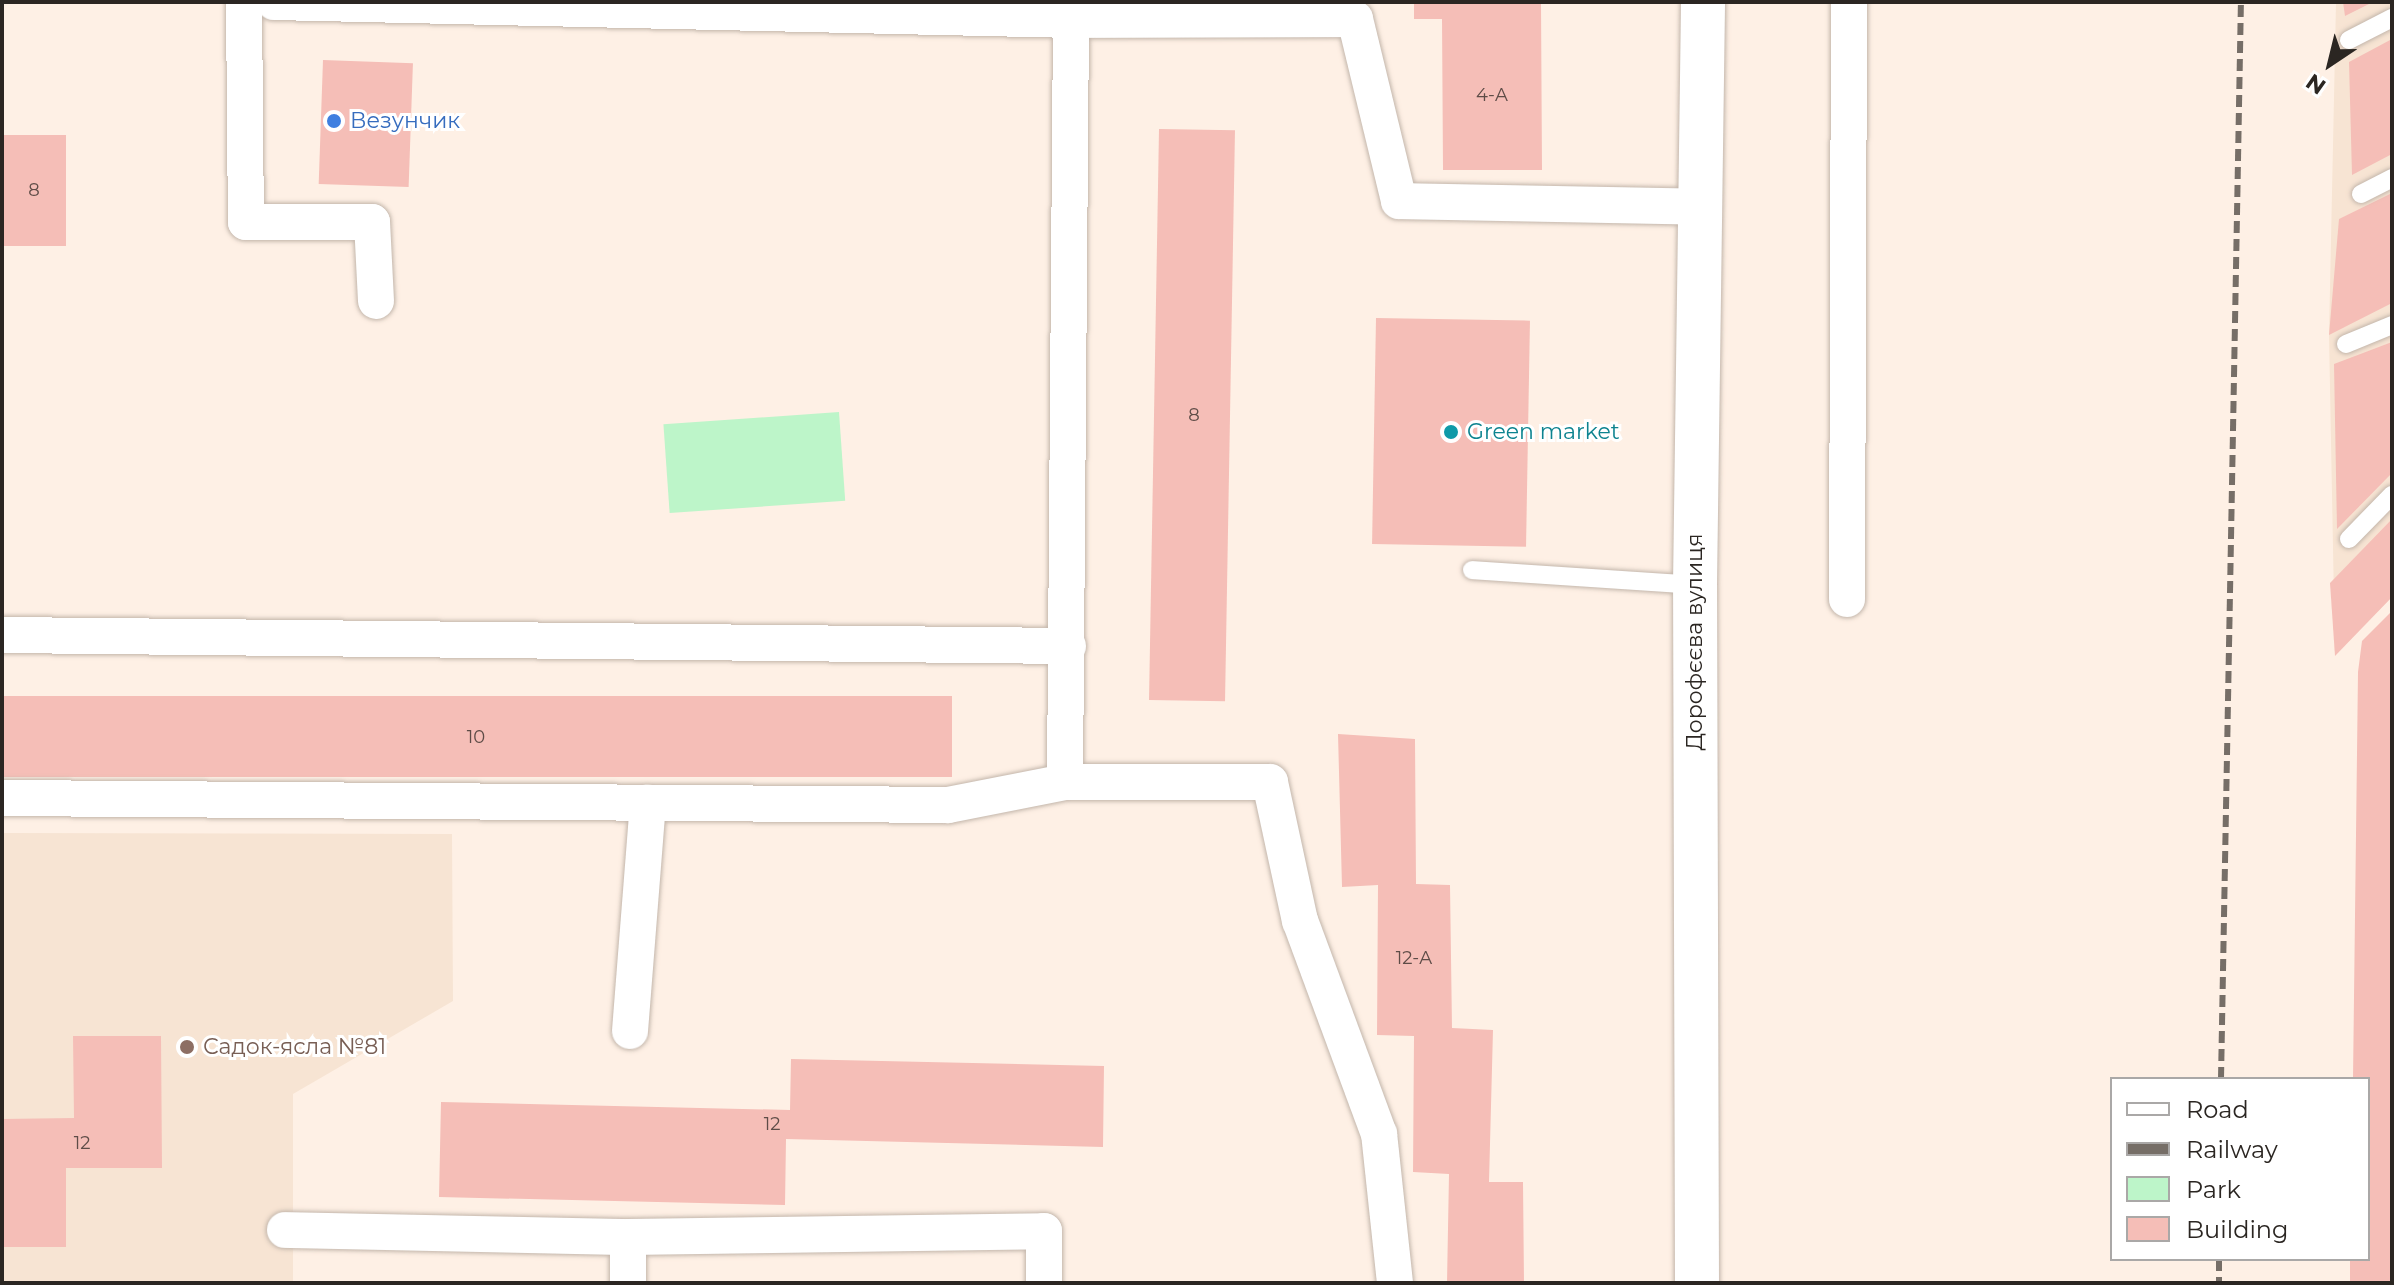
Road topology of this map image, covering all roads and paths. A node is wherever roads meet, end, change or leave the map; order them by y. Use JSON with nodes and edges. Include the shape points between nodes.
{"nodes":[{"id":1,"x":244,"y":2,"type":"edge"},
{"id":2,"x":274,"y":2,"type":"edge"},
{"id":3,"x":1703,"y":2,"type":"edge"},
{"id":4,"x":1849,"y":2,"type":"edge"},
{"id":5,"x":1353,"y":11,"type":"edge"},
{"id":6,"x":2392,"y":18,"type":"edge"},
{"id":7,"x":1071,"y":20,"type":"junction"},
{"id":8,"x":2349,"y":40,"type":"dead end"},
{"id":9,"x":2392,"y":178,"type":"edge"},
{"id":10,"x":2361,"y":194,"type":"dead end"},
{"id":11,"x":1698,"y":207,"type":"junction"},
{"id":12,"x":376,"y":301,"type":"dead end"},
{"id":13,"x":2392,"y":325,"type":"edge"},
{"id":14,"x":2346,"y":344,"type":"dead end"},
{"id":15,"x":2392,"y":495,"type":"edge"},
{"id":16,"x":2349,"y":539,"type":"dead end"},
{"id":17,"x":1472,"y":570,"type":"dead end"},
{"id":18,"x":1695,"y":585,"type":"junction"},
{"id":19,"x":1847,"y":599,"type":"dead end"},
{"id":20,"x":2,"y":635,"type":"edge"},
{"id":21,"x":1068,"y":646,"type":"junction"},
{"id":22,"x":1065,"y":782,"type":"junction"},
{"id":23,"x":2,"y":798,"type":"edge"},
{"id":24,"x":648,"y":803,"type":"junction"},
{"id":25,"x":630,"y":1031,"type":"dead end"},
{"id":26,"x":285,"y":1230,"type":"dead end"},
{"id":27,"x":628,"y":1237,"type":"junction"},
{"id":28,"x":628,"y":1283,"type":"edge"},
{"id":29,"x":1044,"y":1283,"type":"edge"},
{"id":30,"x":1395,"y":1283,"type":"edge"},
{"id":31,"x":1697,"y":1283,"type":"edge"}],
"edges":[{"from":1,"to":12,"type":"street","via":[[246,222],[372,222]]},
{"from":2,"to":7,"type":"street"},
{"from":3,"to":11,"type":"street","name":"Дорофєєва вулиця"},
{"from":4,"to":19,"type":"street"},
{"from":5,"to":7,"type":"street"},
{"from":5,"to":11,"type":"street","via":[[1399,201]]},
{"from":6,"to":8,"type":"lane"},
{"from":7,"to":21,"type":"street"},
{"from":9,"to":10,"type":"lane"},
{"from":11,"to":18,"type":"street","name":"Дорофєєва вулиця"},
{"from":13,"to":14,"type":"lane"},
{"from":15,"to":16,"type":"lane"},
{"from":17,"to":18,"type":"lane"},
{"from":18,"to":31,"type":"street","name":"Дорофєєва вулиця"},
{"from":20,"to":21,"type":"street"},
{"from":21,"to":22,"type":"street"},
{"from":22,"to":24,"type":"street","via":[[948,805]]},
{"from":22,"to":30,"type":"street","via":[[1270,782],[1300,921],[1379,1134]]},
{"from":23,"to":24,"type":"street"},
{"from":24,"to":25,"type":"street"},
{"from":26,"to":27,"type":"street"},
{"from":27,"to":28,"type":"street"},
{"from":27,"to":29,"type":"street","via":[[1044,1231]]}]}
